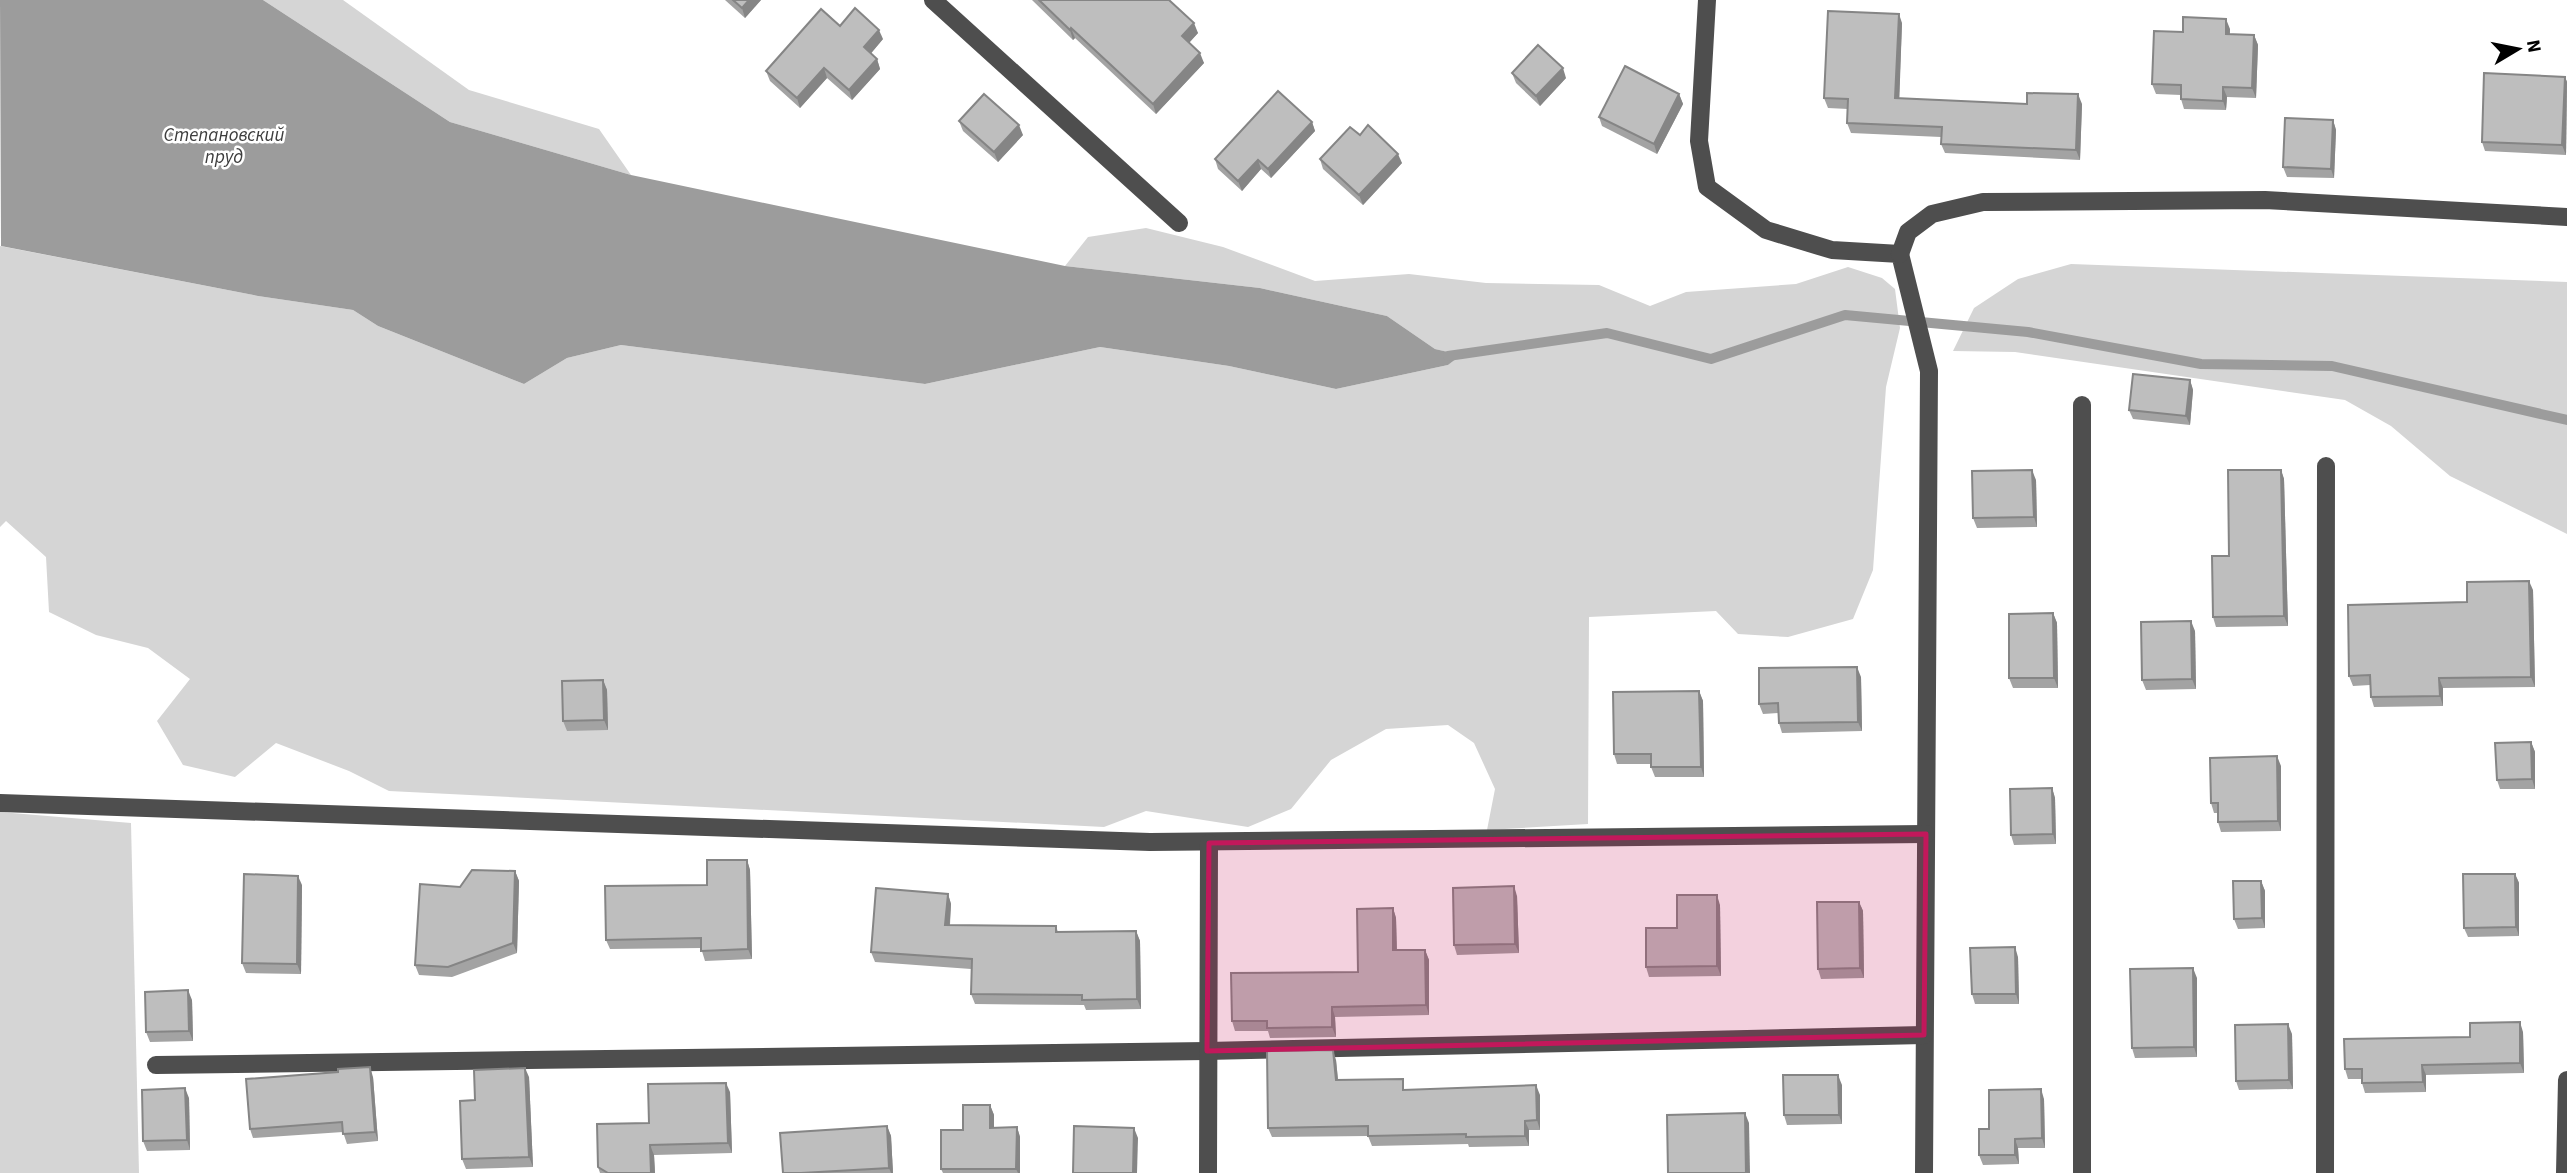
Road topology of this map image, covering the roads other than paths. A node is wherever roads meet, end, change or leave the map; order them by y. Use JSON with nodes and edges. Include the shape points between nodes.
{"nodes":[{"id":1,"x":933,"y":0,"type":"edge"},
{"id":2,"x":1707,"y":0,"type":"edge"},
{"id":3,"x":2567,"y":217,"type":"edge"},
{"id":4,"x":1179,"y":223,"type":"dead end"},
{"id":5,"x":1900,"y":254,"type":"junction"},
{"id":6,"x":2082,"y":405,"type":"dead end"},
{"id":7,"x":2326,"y":466,"type":"dead end"},
{"id":8,"x":0,"y":803,"type":"edge"},
{"id":9,"x":1926,"y":834,"type":"junction"},
{"id":10,"x":1209,"y":843,"type":"junction"},
{"id":11,"x":1924,"y":1035,"type":"junction"},
{"id":12,"x":1207,"y":1051,"type":"junction"},
{"id":13,"x":156,"y":1065,"type":"dead end"},
{"id":14,"x":2567,"y":1080,"type":"edge"},
{"id":15,"x":1208,"y":1173,"type":"edge"},
{"id":16,"x":1924,"y":1173,"type":"edge"},
{"id":17,"x":2082,"y":1173,"type":"edge"},
{"id":18,"x":2325,"y":1173,"type":"edge"},
{"id":19,"x":2565,"y":1173,"type":"edge"}],
"edges":[{"from":1,"to":4,"type":"street"},
{"from":2,"to":5,"type":"street","via":[[1699,141],[1707,187],[1766,230],[1832,250]]},
{"from":3,"to":5,"type":"street","via":[[2265,200],[1983,202],[1932,214],[1908,232]]},
{"from":5,"to":9,"type":"street","via":[[1929,371]]},
{"from":6,"to":17,"type":"street"},
{"from":7,"to":18,"type":"street"},
{"from":8,"to":10,"type":"street"},
{"from":9,"to":10,"type":"street"},
{"from":9,"to":11,"type":"street"},
{"from":10,"to":12,"type":"street"},
{"from":11,"to":12,"type":"street"},
{"from":11,"to":16,"type":"street"},
{"from":12,"to":13,"type":"street"},
{"from":12,"to":15,"type":"street"},
{"from":14,"to":19,"type":"street"}]}
